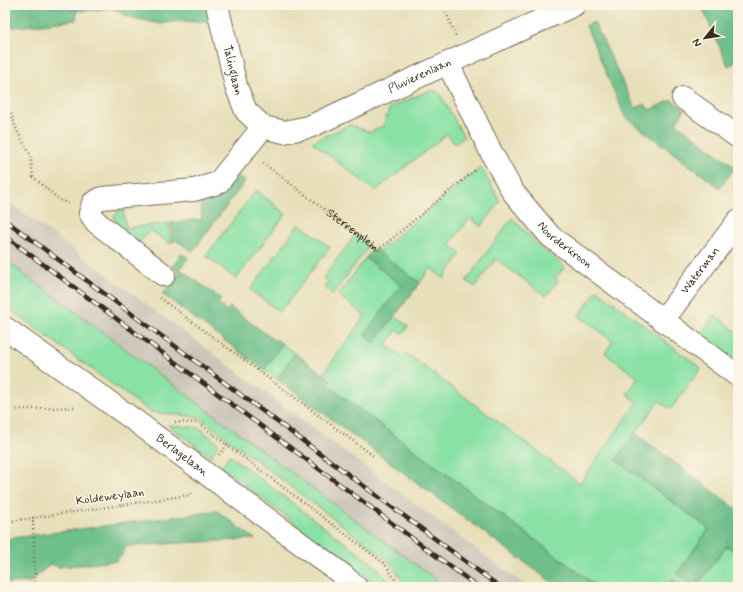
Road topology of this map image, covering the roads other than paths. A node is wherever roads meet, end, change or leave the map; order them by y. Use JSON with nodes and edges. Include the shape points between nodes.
{"nodes":[{"id":1,"x":218,"y":5,"type":"edge"},
{"id":2,"x":574,"y":5,"type":"edge"},
{"id":3,"x":456,"y":60,"type":"junction"},
{"id":4,"x":683,"y":98,"type":"dead end"},
{"id":5,"x":263,"y":127,"type":"junction"},
{"id":6,"x":738,"y":137,"type":"edge"},
{"id":7,"x":738,"y":221,"type":"edge"},
{"id":8,"x":164,"y":275,"type":"road end"},
{"id":9,"x":663,"y":320,"type":"junction"},
{"id":10,"x":5,"y":328,"type":"edge"},
{"id":11,"x":738,"y":376,"type":"edge"},
{"id":12,"x":356,"y":587,"type":"edge"}],
"edges":[{"from":1,"to":5,"type":"street","name":"Talinglaan","via":[[236,86],[246,111]]},
{"from":2,"to":3,"type":"street","name":"Pluvierenlaan"},
{"from":3,"to":5,"type":"street","name":"Pluvierenlaan","via":[[309,127],[284,132]]},
{"from":3,"to":9,"type":"street","name":"Noorderkroon","via":[[493,156],[513,192],[550,236]]},
{"from":4,"to":6,"type":"street"},
{"from":5,"to":8,"type":"street","via":[[218,183],[194,190],[102,198],[93,204],[90,213],[96,222]]},
{"from":7,"to":9,"type":"street","name":"Waterman"},
{"from":9,"to":11,"type":"street","name":"Noorderkroon"},
{"from":10,"to":12,"type":"street","name":"Berlagelaan","via":[[344,574]]}]}
